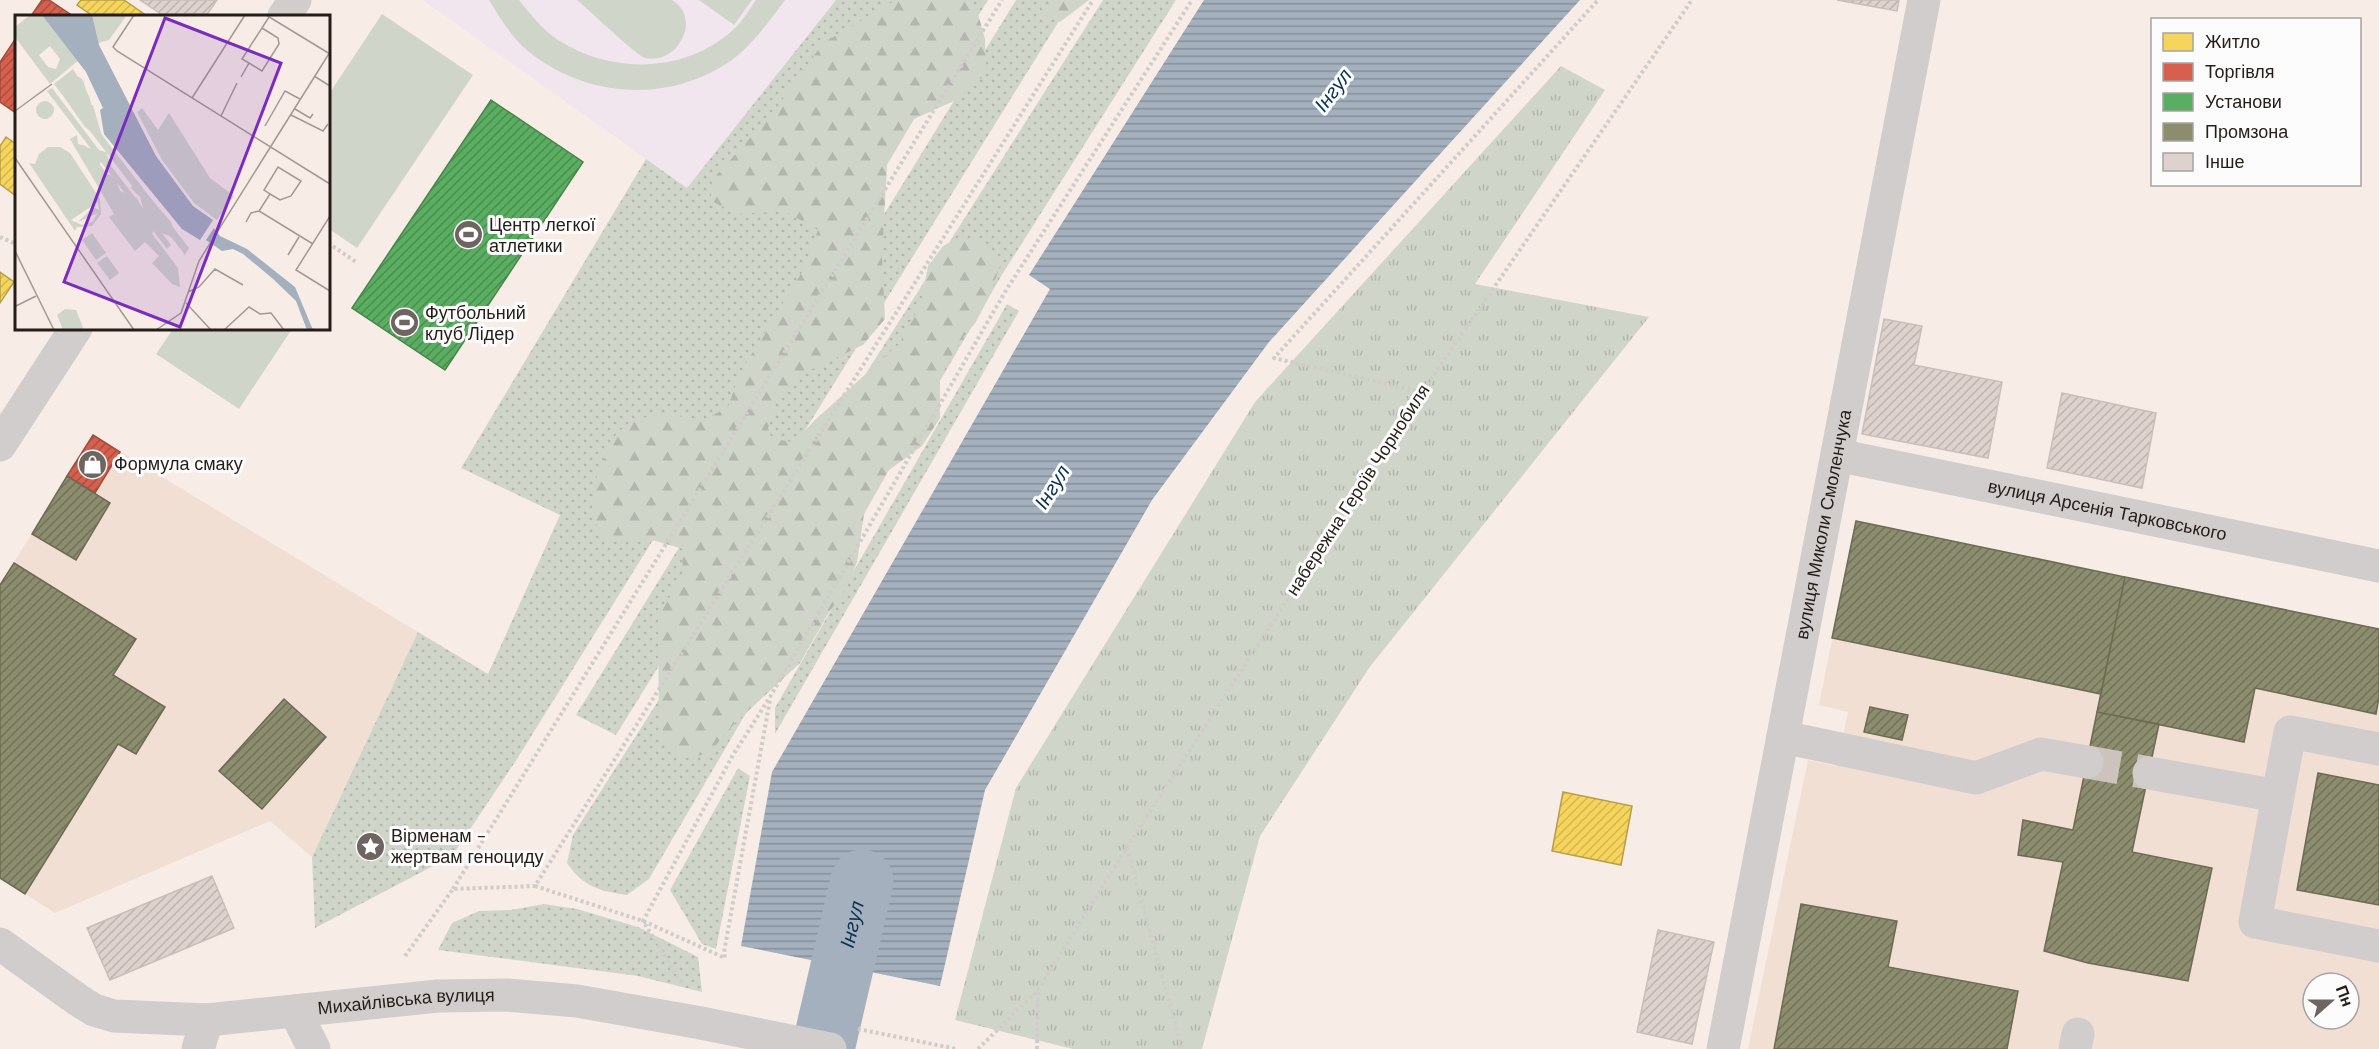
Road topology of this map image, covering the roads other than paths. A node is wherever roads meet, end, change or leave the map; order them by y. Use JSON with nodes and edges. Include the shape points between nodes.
{"nodes":[{"id":1,"x":295,"y":0,"type":"edge"},
{"id":2,"x":1924,"y":0,"type":"edge"},
{"id":3,"x":285,"y":15,"type":"edge"},
{"id":4,"x":75,"y":330,"type":"edge"},
{"id":5,"x":0,"y":445,"type":"edge"},
{"id":6,"x":1837,"y":455,"type":"junction"},
{"id":7,"x":2379,"y":566,"type":"edge"},
{"id":8,"x":1783,"y":737,"type":"junction"},
{"id":9,"x":2379,"y":749,"type":"edge"},
{"id":10,"x":2087,"y":762,"type":"tunnel mouth"},
{"id":11,"x":2150,"y":773,"type":"tunnel mouth"},
{"id":12,"x":2278,"y":796,"type":"junction"},
{"id":13,"x":0,"y":944,"type":"edge"},
{"id":14,"x":2379,"y":946,"type":"edge"},
{"id":15,"x":296,"y":1011,"type":"junction"},
{"id":16,"x":202,"y":1035,"type":"edge"},
{"id":17,"x":314,"y":1049,"type":"edge"},
{"id":18,"x":830,"y":1049,"type":"edge"},
{"id":19,"x":1723,"y":1049,"type":"edge"}],
"edges":[{"from":1,"to":3,"type":"street"},
{"from":2,"to":6,"type":"street","name":"вулиця Миколи Смоленчука"},
{"from":4,"to":5,"type":"street"},
{"from":6,"to":7,"type":"street","name":"вулиця Арсенія Тарковського"},
{"from":6,"to":8,"type":"street","name":"вулиця Миколи Смоленчука"},
{"from":8,"to":10,"type":"street","via":[[1976,778],[2041,754]]},
{"from":8,"to":19,"type":"street","name":"вулиця Миколи Смоленчука"},
{"from":9,"to":12,"type":"street","via":[[2290,732]]},
{"from":11,"to":12,"type":"street"},
{"from":12,"to":14,"type":"street","via":[[2255,922]]},
{"from":13,"to":16,"type":"street","name":"Михайлівська вулиця","via":[[94,1010]]},
{"from":15,"to":16,"type":"street","name":"Михайлівська вулиця"},
{"from":15,"to":17,"type":"street"},
{"from":15,"to":18,"type":"street","name":"Михайлівська вулиця","via":[[438,996],[507,995],[577,1001]]}]}
